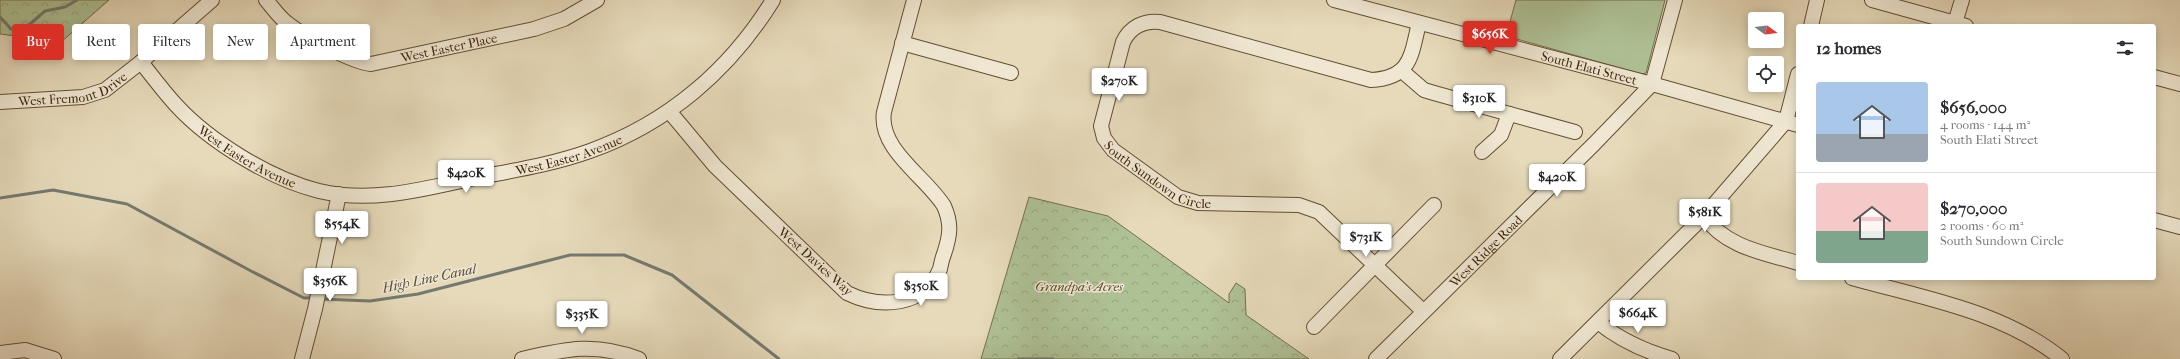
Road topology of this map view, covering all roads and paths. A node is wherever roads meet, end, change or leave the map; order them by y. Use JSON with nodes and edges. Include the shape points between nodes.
{"nodes":[{"id":1,"x":212,"y":0,"type":"edge"},
{"id":2,"x":266,"y":0,"type":"edge"},
{"id":3,"x":597,"y":0,"type":"edge"},
{"id":4,"x":773,"y":0,"type":"edge"},
{"id":5,"x":914,"y":0,"type":"edge"},
{"id":6,"x":1334,"y":0,"type":"edge"},
{"id":7,"x":1675,"y":0,"type":"edge"},
{"id":8,"x":1817,"y":0,"type":"edge"},
{"id":9,"x":1872,"y":0,"type":"edge"},
{"id":10,"x":1962,"y":0,"type":"edge"},
{"id":11,"x":1419,"y":23,"type":"junction"},
{"id":12,"x":1811,"y":24,"type":"edge"},
{"id":13,"x":1956,"y":24,"type":"edge"},
{"id":14,"x":1960,"y":24,"type":"edge"},
{"id":15,"x":902,"y":44,"type":"junction"},
{"id":16,"x":140,"y":62,"type":"junction"},
{"id":17,"x":1402,"y":71,"type":"junction"},
{"id":18,"x":1011,"y":73,"type":"dead end"},
{"id":19,"x":2156,"y":78,"type":"edge"},
{"id":20,"x":1652,"y":84,"type":"junction"},
{"id":21,"x":2180,"y":84,"type":"edge"},
{"id":22,"x":1796,"y":90,"type":"edge"},
{"id":23,"x":0,"y":102,"type":"edge"},
{"id":24,"x":669,"y":111,"type":"junction"},
{"id":25,"x":1509,"y":114,"type":"junction"},
{"id":26,"x":1792,"y":123,"type":"edge"},
{"id":27,"x":1575,"y":132,"type":"dead end"},
{"id":28,"x":1482,"y":152,"type":"dead end"},
{"id":29,"x":340,"y":194,"type":"junction"},
{"id":30,"x":1434,"y":205,"type":"dead end"},
{"id":31,"x":1704,"y":216,"type":"junction"},
{"id":32,"x":2156,"y":221,"type":"edge"},
{"id":33,"x":2180,"y":227,"type":"edge"},
{"id":34,"x":1796,"y":262,"type":"edge"},
{"id":35,"x":1375,"y":266,"type":"junction"},
{"id":36,"x":1859,"y":280,"type":"edge"},
{"id":37,"x":1423,"y":311,"type":"junction"},
{"id":38,"x":1598,"y":322,"type":"junction"},
{"id":39,"x":1314,"y":327,"type":"dead end"},
{"id":40,"x":0,"y":354,"type":"edge"},
{"id":41,"x":572,"y":354,"type":"edge"},
{"id":42,"x":54,"y":359,"type":"edge"},
{"id":43,"x":302,"y":359,"type":"edge"},
{"id":44,"x":522,"y":359,"type":"edge"},
{"id":45,"x":639,"y":359,"type":"edge"},
{"id":46,"x":1376,"y":359,"type":"edge"},
{"id":47,"x":1560,"y":359,"type":"edge"},
{"id":48,"x":1672,"y":359,"type":"edge"},
{"id":49,"x":2062,"y":359,"type":"edge"}],
"edges":[{"from":1,"to":16,"type":"street","name":"West Fremont Drive"},
{"from":2,"to":3,"type":"street","name":"West Easter Place","via":[[294,28],[357,61],[371,64],[534,29],[564,19]]},
{"from":4,"to":24,"type":"street","name":"West Easter Avenue","via":[[728,62]]},
{"from":5,"to":15,"type":"street","name":"West Davies Way"},
{"from":6,"to":11,"type":"street","name":"South Elati Street"},
{"from":7,"to":20,"type":"street","name":"West Ridge Road"},
{"from":8,"to":12,"type":"street"},
{"from":9,"to":13,"type":"street"},
{"from":10,"to":14,"type":"street"},
{"from":11,"to":17,"type":"street","via":[[1410,58]]},
{"from":11,"to":20,"type":"street","name":"South Elati Street"},
{"from":15,"to":18,"type":"street"},
{"from":15,"to":24,"type":"street","name":"West Davies Way","via":[[884,112],[885,132],[890,144],[940,200],[950,226],[948,243],[936,275],[922,290],[904,300],[883,304],[869,302],[847,293],[715,166]]},
{"from":16,"to":23,"type":"street","name":"West Fremont Drive","via":[[114,84],[91,95]]},
{"from":16,"to":29,"type":"street","name":"West Easter Avenue","via":[[176,105],[221,144],[293,183]]},
{"from":17,"to":25,"type":"street","via":[[1424,90]]},
{"from":17,"to":35,"type":"street","name":"South Sundown Circle","via":[[1392,77],[1370,80],[1160,22],[1147,22],[1134,27],[1125,37],[1102,118],[1102,132],[1107,144],[1178,197],[1198,203],[1299,205],[1312,208]]},
{"from":19,"to":21,"type":"street"},
{"from":20,"to":26,"type":"street","name":"South Elati Street"},
{"from":20,"to":37,"type":"street","name":"West Ridge Road"},
{"from":22,"to":26,"type":"street"},
{"from":24,"to":29,"type":"street","name":"West Easter Avenue","via":[[620,139],[568,158],[405,194]]},
{"from":25,"to":27,"type":"street"},
{"from":25,"to":28,"type":"street","via":[[1501,135]]},
{"from":26,"to":31,"type":"street"},
{"from":29,"to":43,"type":"street"},
{"from":30,"to":35,"type":"street"},
{"from":31,"to":34,"type":"street","via":[[1718,232],[1736,243],[1748,249]]},
{"from":31,"to":38,"type":"street"},
{"from":32,"to":33,"type":"street"},
{"from":35,"to":37,"type":"street","name":"South Sundown Circle"},
{"from":35,"to":39,"type":"street"},
{"from":36,"to":49,"type":"street","via":[[1992,319],[2028,336]]},
{"from":37,"to":46,"type":"street","name":"West Ridge Road"},
{"from":38,"to":47,"type":"street"},
{"from":38,"to":48,"type":"street","via":[[1628,343]]},
{"from":40,"to":42,"type":"street","via":[[25,350]]},
{"from":41,"to":44,"type":"street"},
{"from":41,"to":45,"type":"street","via":[[586,347],[608,349]]}]}
